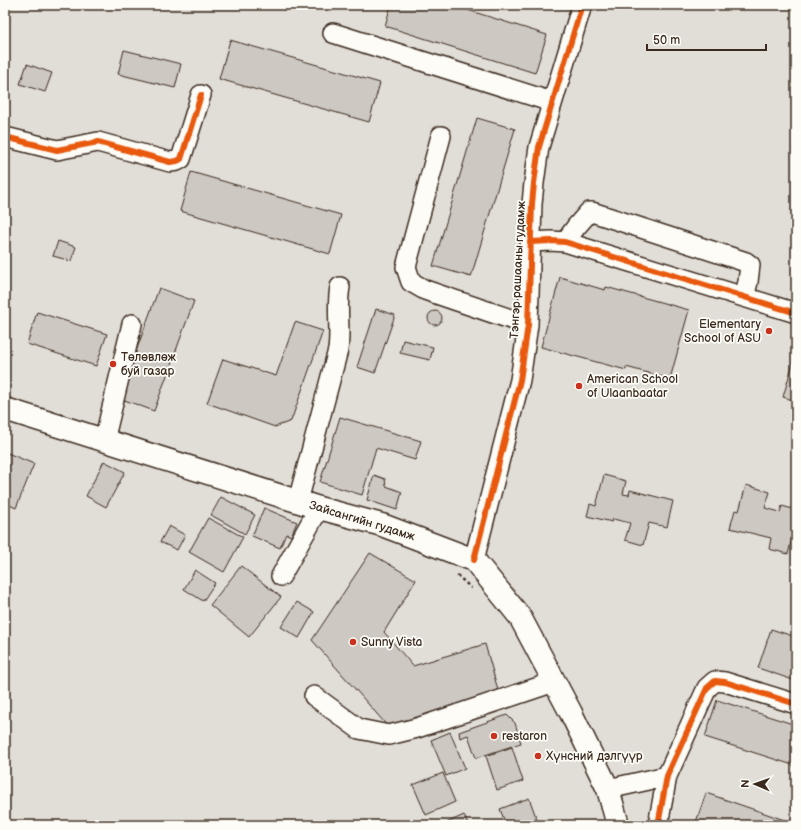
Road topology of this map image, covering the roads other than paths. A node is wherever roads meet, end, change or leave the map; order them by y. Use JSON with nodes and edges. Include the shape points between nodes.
{"nodes":[{"id":1,"x":582,"y":5,"type":"edge"},
{"id":2,"x":333,"y":33,"type":"dead end"},
{"id":3,"x":201,"y":95,"type":"dead end"},
{"id":4,"x":552,"y":102,"type":"junction"},
{"id":5,"x":441,"y":136,"type":"dead end"},
{"id":6,"x":5,"y":137,"type":"edge"},
{"id":7,"x":530,"y":242,"type":"junction"},
{"id":8,"x":565,"y":242,"type":"junction"},
{"id":9,"x":340,"y":287,"type":"dead end"},
{"id":10,"x":744,"y":297,"type":"junction"},
{"id":11,"x":796,"y":313,"type":"edge"},
{"id":12,"x":132,"y":324,"type":"dead end"},
{"id":13,"x":528,"y":325,"type":"junction"},
{"id":14,"x":5,"y":409,"type":"edge"},
{"id":15,"x":104,"y":441,"type":"junction"},
{"id":16,"x":298,"y":501,"type":"junction"},
{"id":17,"x":319,"y":508,"type":"junction"},
{"id":18,"x":474,"y":560,"type":"junction"},
{"id":19,"x":282,"y":576,"type":"dead end"},
{"id":20,"x":554,"y":682,"type":"junction"},
{"id":21,"x":314,"y":696,"type":"dead end"},
{"id":22,"x":796,"y":704,"type":"edge"},
{"id":23,"x":667,"y":776,"type":"junction"},
{"id":24,"x":608,"y":789,"type":"junction"},
{"id":25,"x":618,"y":825,"type":"edge"},
{"id":26,"x":658,"y":825,"type":"edge"}],
"edges":[{"from":1,"to":4,"type":"street","name":"Тэнгэр рашааны гудамж"},
{"from":2,"to":4,"type":"street"},
{"from":3,"to":6,"type":"street","via":[[181,158],[177,161],[170,162],[98,142],[57,150]]},
{"from":4,"to":7,"type":"street","name":"Тэнгэр рашааны гудамж","via":[[536,165]]},
{"from":5,"to":13,"type":"street","via":[[406,267],[411,282],[425,290]]},
{"from":7,"to":8,"type":"street"},
{"from":7,"to":13,"type":"street","name":"Тэнгэр рашааны гудамж"},
{"from":8,"to":10,"type":"street"},
{"from":8,"to":10,"type":"street","via":[[589,212],[592,212],[746,262],[750,265]]},
{"from":9,"to":16,"type":"street","via":[[338,350]]},
{"from":10,"to":11,"type":"street"},
{"from":12,"to":15,"type":"street"},
{"from":13,"to":18,"type":"street","name":"Тэнгэр рашааны гудамж","via":[[520,380]]},
{"from":14,"to":15,"type":"main road","name":"Зайсангийн гудамж"},
{"from":15,"to":16,"type":"main road","name":"Зайсангийн гудамж"},
{"from":16,"to":17,"type":"main road","name":"Зайсангийн гудамж"},
{"from":17,"to":18,"type":"main road","name":"Зайсангийн гудамж","via":[[382,525]]},
{"from":17,"to":19,"type":"street"},
{"from":18,"to":20,"type":"main road","via":[[520,617]]},
{"from":20,"to":21,"type":"street","via":[[390,735],[359,728]]},
{"from":20,"to":24,"type":"main road"},
{"from":22,"to":23,"type":"street","via":[[715,681],[707,688]]},
{"from":23,"to":24,"type":"street"},
{"from":23,"to":26,"type":"street"},
{"from":24,"to":25,"type":"main road"}]}
